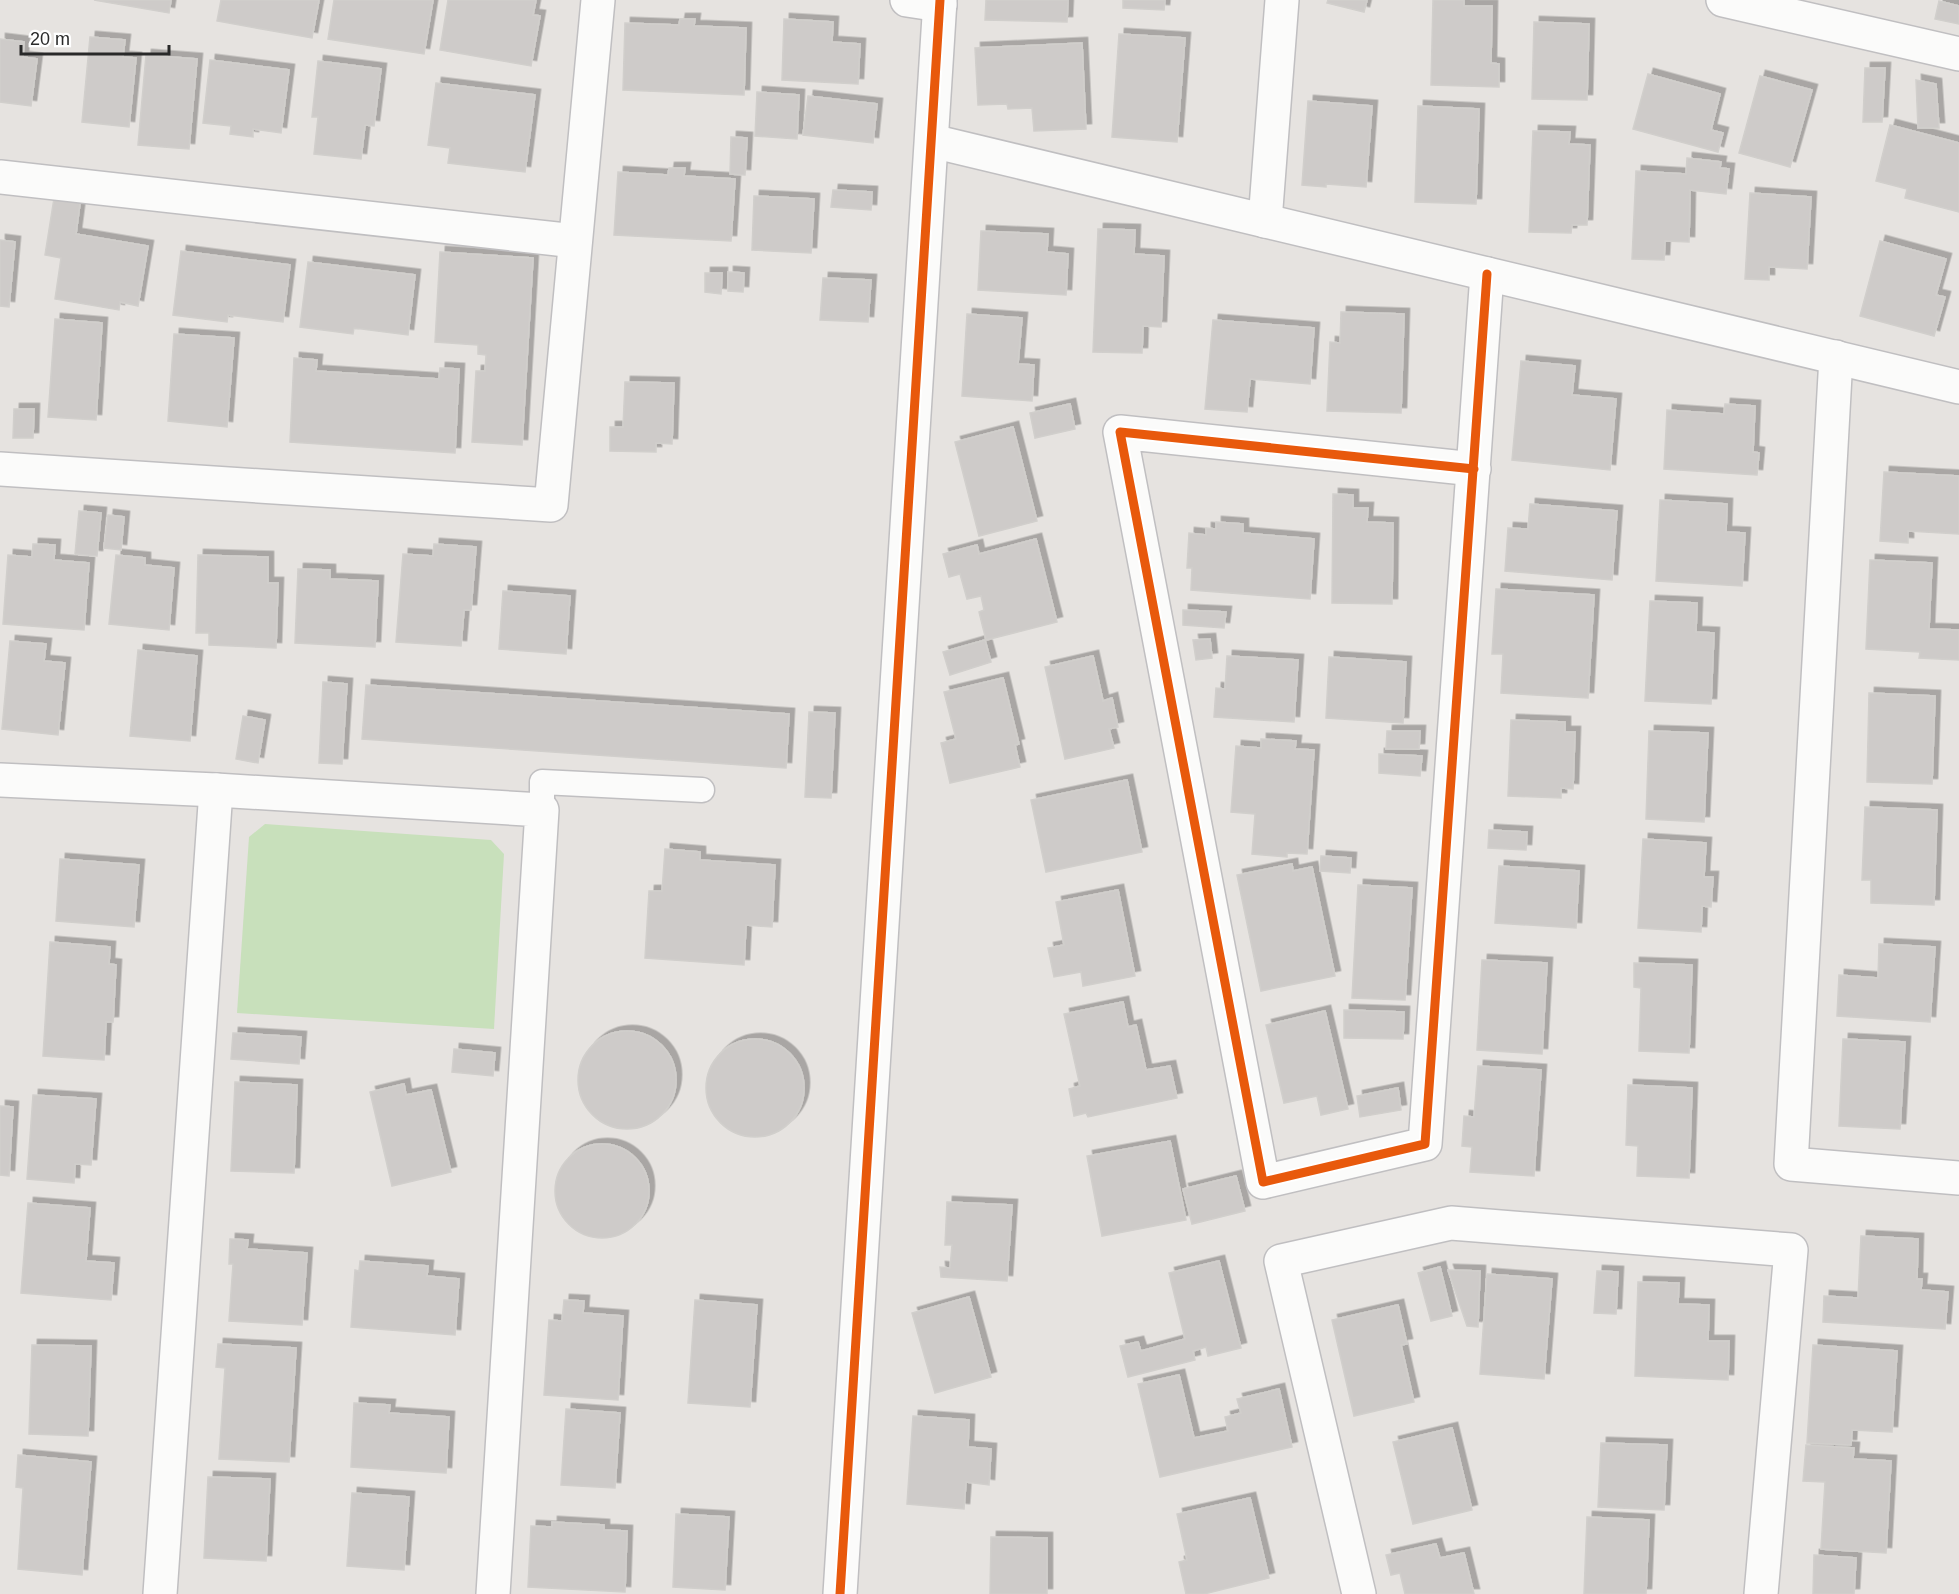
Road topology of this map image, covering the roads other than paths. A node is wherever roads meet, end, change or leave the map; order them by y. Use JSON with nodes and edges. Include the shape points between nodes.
{"nodes":[{"id":1,"x":598,"y":0,"type":"edge"},
{"id":2,"x":907,"y":0,"type":"edge"},
{"id":3,"x":1282,"y":0,"type":"edge"},
{"id":4,"x":1723,"y":0,"type":"edge"},
{"id":5,"x":940,"y":2,"type":"edge"},
{"id":6,"x":1959,"y":54,"type":"edge"},
{"id":7,"x":932,"y":141,"type":"junction"},
{"id":8,"x":0,"y":177,"type":"edge"},
{"id":9,"x":1265,"y":220,"type":"junction"},
{"id":10,"x":575,"y":241,"type":"junction"},
{"id":11,"x":1487,"y":274,"type":"junction"},
{"id":12,"x":1836,"y":357,"type":"junction"},
{"id":13,"x":1959,"y":387,"type":"edge"},
{"id":14,"x":0,"y":469,"type":"edge"},
{"id":15,"x":1474,"y":469,"type":"junction"},
{"id":16,"x":0,"y":780,"type":"edge"},
{"id":17,"x":216,"y":790,"type":"junction"},
{"id":18,"x":702,"y":790,"type":"dead end"},
{"id":19,"x":542,"y":810,"type":"junction"},
{"id":20,"x":1959,"y":1178,"type":"edge"},
{"id":21,"x":160,"y":1594,"type":"edge"},
{"id":22,"x":494,"y":1594,"type":"edge"},
{"id":23,"x":840,"y":1594,"type":"edge"},
{"id":24,"x":1359,"y":1594,"type":"edge"},
{"id":25,"x":1761,"y":1594,"type":"edge"}],
"edges":[{"from":1,"to":10,"type":"street"},
{"from":2,"to":5,"type":"street"},
{"from":3,"to":9,"type":"street"},
{"from":4,"to":6,"type":"street"},
{"from":5,"to":7,"type":"street"},
{"from":7,"to":9,"type":"street"},
{"from":7,"to":23,"type":"street"},
{"from":8,"to":10,"type":"street"},
{"from":9,"to":11,"type":"street"},
{"from":10,"to":14,"type":"street","via":[[551,506]]},
{"from":11,"to":12,"type":"street"},
{"from":11,"to":15,"type":"street"},
{"from":12,"to":13,"type":"street"},
{"from":12,"to":20,"type":"street","via":[[1791,1164]]},
{"from":15,"to":15,"type":"street","via":[[1425,1144],[1263,1182],[1120,432]]},
{"from":16,"to":17,"type":"street"},
{"from":17,"to":19,"type":"street"},
{"from":17,"to":21,"type":"street"},
{"from":18,"to":19,"type":"lane","via":[[542,782]]},
{"from":19,"to":22,"type":"street"},
{"from":24,"to":25,"type":"street","via":[[1281,1261],[1451,1222],[1791,1250]]}]}
